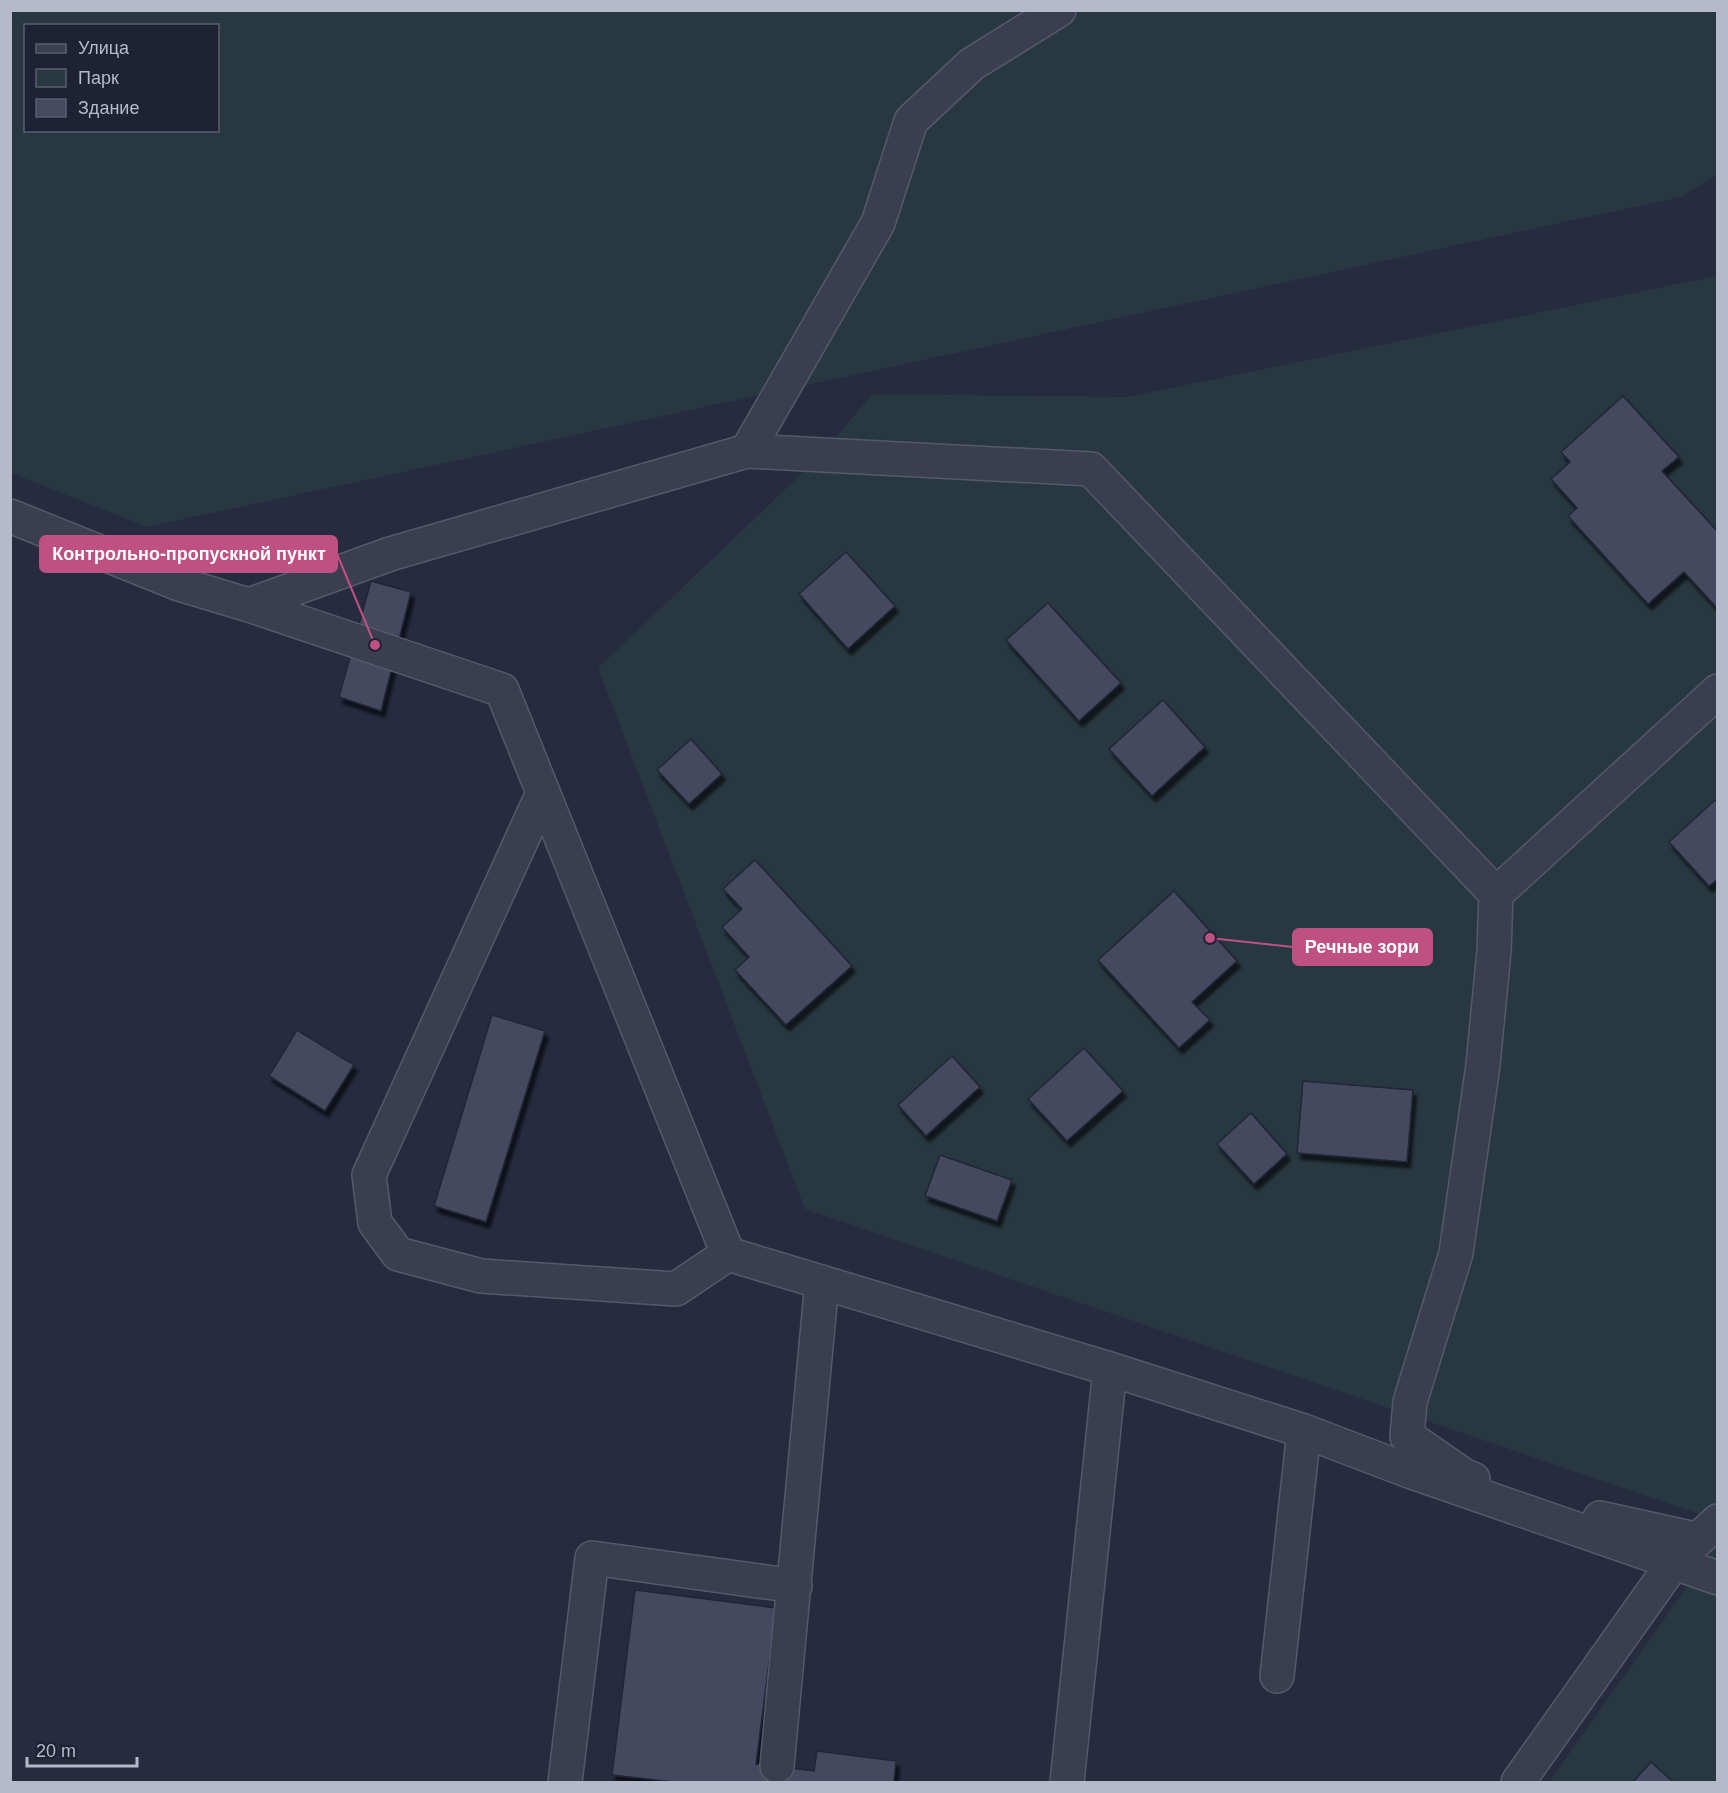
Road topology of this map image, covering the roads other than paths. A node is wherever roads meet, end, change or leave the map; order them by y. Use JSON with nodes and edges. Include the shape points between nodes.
{"nodes":[{"id":1,"x":1059,"y":10,"type":"edge"},
{"id":2,"x":747,"y":451,"type":"junction"},
{"id":3,"x":10,"y":516,"type":"edge"},
{"id":4,"x":249,"y":605,"type":"junction"},
{"id":5,"x":1718,"y":691,"type":"edge"},
{"id":6,"x":543,"y":793,"type":"junction"},
{"id":7,"x":1496,"y":894,"type":"junction"},
{"id":8,"x":728,"y":1254,"type":"junction"},
{"id":9,"x":822,"y":1282,"type":"junction"},
{"id":10,"x":1110,"y":1369,"type":"junction"},
{"id":11,"x":1304,"y":1431,"type":"junction"},
{"id":12,"x":1718,"y":1521,"type":"edge"},
{"id":13,"x":1674,"y":1563,"type":"junction"},
{"id":14,"x":1718,"y":1578,"type":"edge"},
{"id":15,"x":795,"y":1586,"type":"junction"},
{"id":16,"x":1277,"y":1676,"type":"dead end"},
{"id":17,"x":777,"y":1766,"type":"dead end"},
{"id":18,"x":565,"y":1782,"type":"edge"},
{"id":19,"x":1067,"y":1782,"type":"edge"},
{"id":20,"x":1518,"y":1782,"type":"edge"}],
"edges":[{"from":1,"to":2,"type":"street","via":[[972,64],[911,121],[878,223]]},
{"from":2,"to":4,"type":"street","via":[[390,554]]},
{"from":2,"to":7,"type":"street","via":[[1091,469]]},
{"from":3,"to":4,"type":"street","via":[[179,584]]},
{"from":4,"to":6,"type":"street","via":[[502,690]]},
{"from":5,"to":7,"type":"street"},
{"from":6,"to":8,"type":"street"},
{"from":6,"to":8,"type":"street","via":[[369,1175],[375,1223],[398,1254],[481,1276],[676,1289]]},
{"from":7,"to":13,"type":"street","via":[[1483,1065],[1456,1253],[1410,1402],[1407,1436],[1465,1476],[1563,1510],[1691,1538]]},
{"from":8,"to":9,"type":"street"},
{"from":9,"to":10,"type":"street"},
{"from":9,"to":15,"type":"street"},
{"from":10,"to":11,"type":"street"},
{"from":10,"to":19,"type":"street"},
{"from":11,"to":13,"type":"street"},
{"from":11,"to":16,"type":"street"},
{"from":12,"to":13,"type":"street"},
{"from":13,"to":14,"type":"street"},
{"from":13,"to":20,"type":"street"},
{"from":15,"to":17,"type":"street"},
{"from":15,"to":18,"type":"street","via":[[592,1558]]}]}
